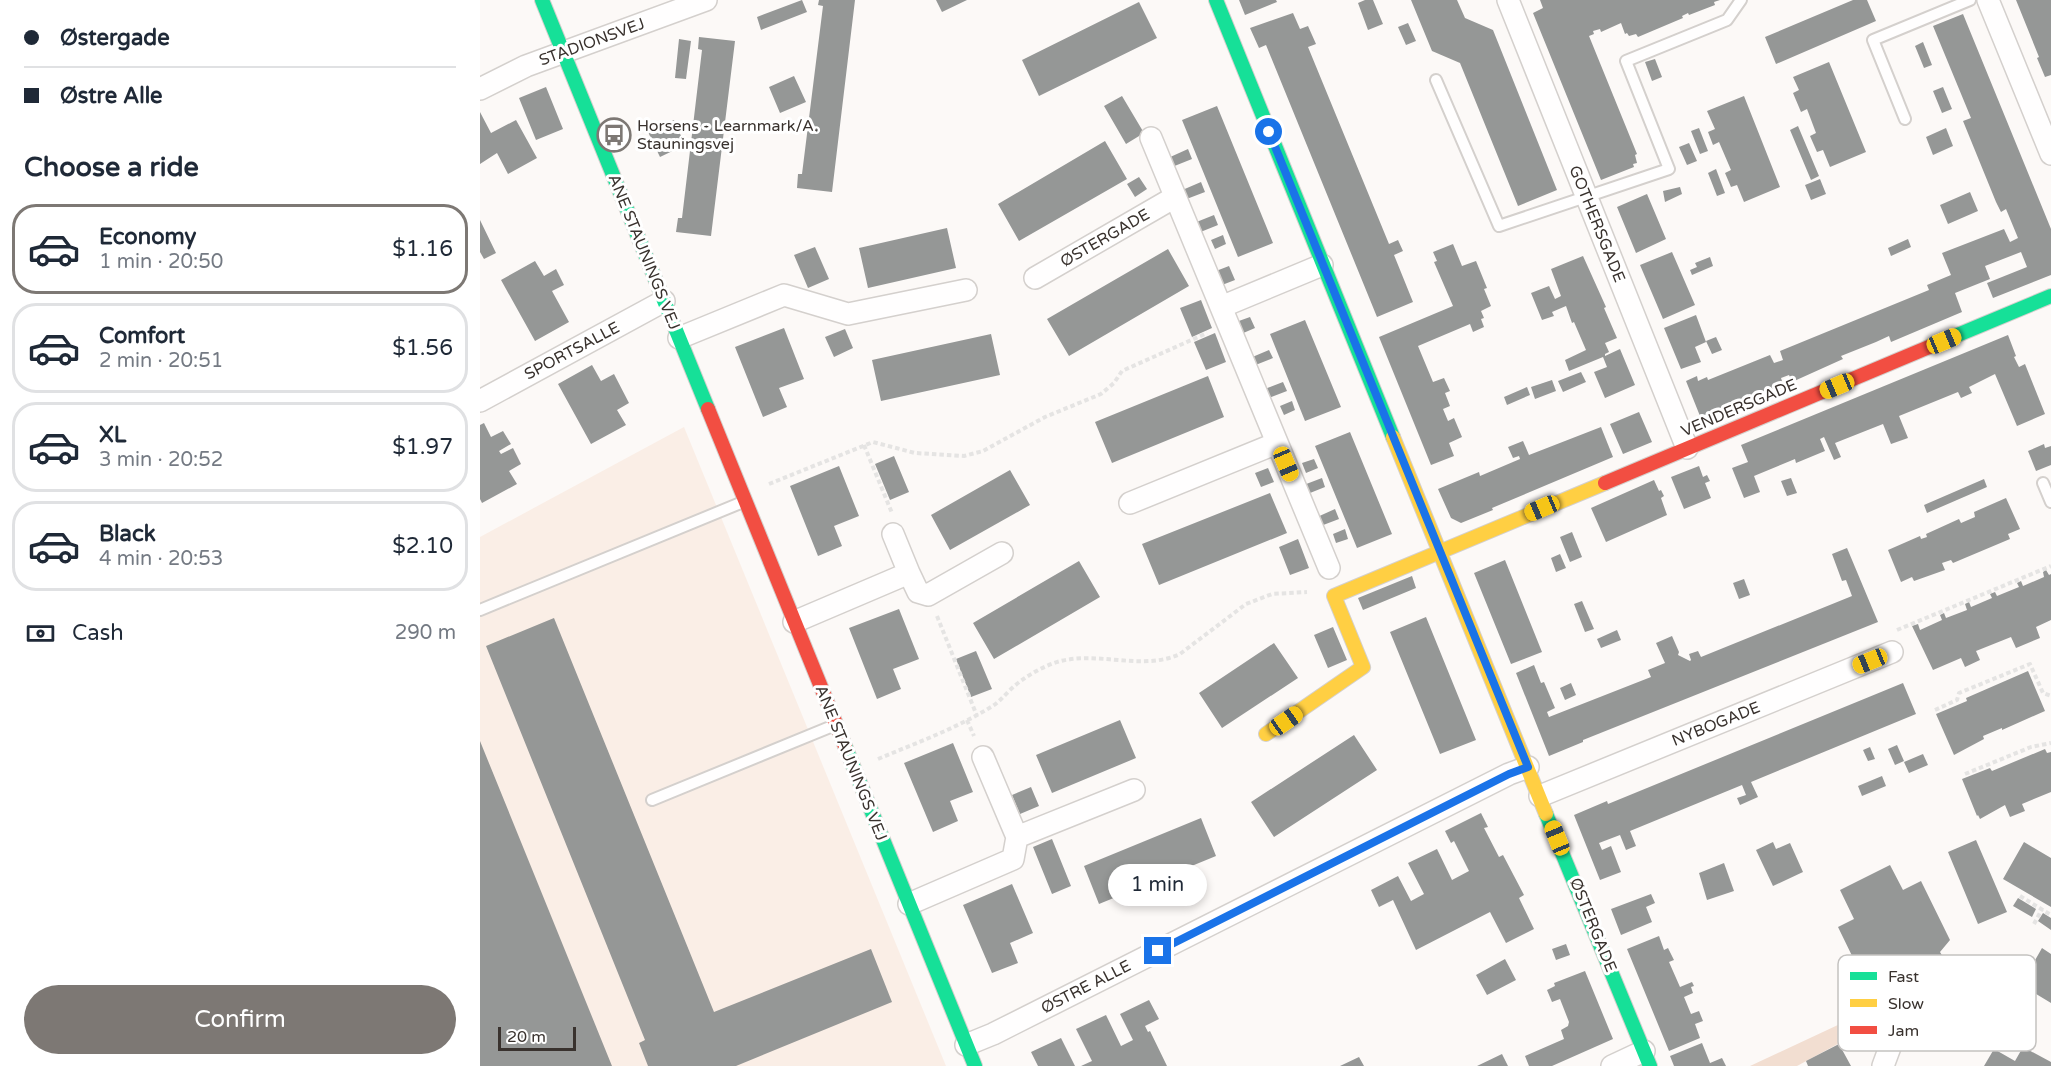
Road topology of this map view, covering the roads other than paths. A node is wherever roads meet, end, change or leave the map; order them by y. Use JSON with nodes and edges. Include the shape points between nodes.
{"nodes":[{"id":1,"x":542,"y":0,"type":"edge"},
{"id":2,"x":706,"y":0,"type":"edge"},
{"id":3,"x":1216,"y":0,"type":"edge"},
{"id":4,"x":1508,"y":0,"type":"edge"},
{"id":5,"x":1741,"y":0,"type":"edge"},
{"id":6,"x":1970,"y":0,"type":"edge"},
{"id":7,"x":1988,"y":0,"type":"edge"},
{"id":8,"x":562,"y":52,"type":"junction"},
{"id":9,"x":1436,"y":80,"type":"dead end"},
{"id":10,"x":480,"y":89,"type":"edge"},
{"id":11,"x":1905,"y":119,"type":"dead end"},
{"id":12,"x":1151,"y":138,"type":"dead end"},
{"id":13,"x":2051,"y":154,"type":"edge"},
{"id":14,"x":1586,"y":196,"type":"junction"},
{"id":15,"x":1175,"y":197,"type":"junction"},
{"id":16,"x":1323,"y":264,"type":"junction"},
{"id":17,"x":1035,"y":278,"type":"dead end"},
{"id":18,"x":966,"y":290,"type":"dead end"},
{"id":19,"x":2051,"y":296,"type":"edge"},
{"id":20,"x":664,"y":301,"type":"junction"},
{"id":21,"x":1225,"y":316,"type":"junction"},
{"id":22,"x":679,"y":338,"type":"junction"},
{"id":23,"x":480,"y":401,"type":"edge"},
{"id":24,"x":1277,"y":443,"type":"junction"},
{"id":25,"x":1686,"y":448,"type":"junction"},
{"id":26,"x":2043,"y":483,"type":"dead end"},
{"id":27,"x":744,"y":498,"type":"junction"},
{"id":28,"x":2051,"y":502,"type":"edge"},
{"id":29,"x":1130,"y":503,"type":"dead end"},
{"id":30,"x":893,"y":534,"type":"road end"},
{"id":31,"x":1440,"y":551,"type":"junction"},
{"id":32,"x":1002,"y":553,"type":"dead end"},
{"id":33,"x":1329,"y":568,"type":"dead end"},
{"id":34,"x":909,"y":573,"type":"junction"},
{"id":35,"x":480,"y":610,"type":"edge"},
{"id":36,"x":794,"y":622,"type":"junction"},
{"id":37,"x":1892,"y":652,"type":"road end"},
{"id":38,"x":835,"y":724,"type":"junction"},
{"id":39,"x":1266,"y":734,"type":"dead end"},
{"id":40,"x":983,"y":757,"type":"dead end"},
{"id":41,"x":1528,"y":767,"type":"junction"},
{"id":42,"x":1134,"y":790,"type":"dead end"},
{"id":43,"x":1540,"y":796,"type":"junction"},
{"id":44,"x":652,"y":800,"type":"dead end"},
{"id":45,"x":1017,"y":837,"type":"junction"},
{"id":46,"x":909,"y":904,"type":"junction"},
{"id":47,"x":966,"y":1045,"type":"junction"},
{"id":48,"x":1647,"y":1058,"type":"edge"},
{"id":49,"x":975,"y":1066,"type":"edge"},
{"id":50,"x":1612,"y":1066,"type":"edge"}],
"edges":[{"from":1,"to":8,"type":"street","name":"ANE STAUNINGS VEJ"},
{"from":2,"to":8,"type":"street","name":"STADIONSVEJ"},
{"from":3,"to":16,"type":"street","name":"ØSTERGADE"},
{"from":4,"to":14,"type":"street","name":"GOTHERSGADE"},
{"from":5,"to":14,"type":"lane","via":[[1727,20],[1626,62],[1669,169]]},
{"from":6,"to":11,"type":"lane","via":[[1873,40]]},
{"from":7,"to":13,"type":"street"},
{"from":8,"to":10,"type":"street","name":"STADIONSVEJ"},
{"from":8,"to":20,"type":"street","name":"ANE STAUNINGS VEJ"},
{"from":9,"to":14,"type":"lane","via":[[1498,226]]},
{"from":12,"to":15,"type":"street"},
{"from":14,"to":25,"type":"street","name":"GOTHERSGADE"},
{"from":15,"to":17,"type":"street","name":"ØSTERGADE"},
{"from":15,"to":21,"type":"street"},
{"from":16,"to":21,"type":"street"},
{"from":16,"to":31,"type":"street","name":"ØSTERGADE"},
{"from":18,"to":22,"type":"street","name":"ANE STAUNINGS VEJ","via":[[848,314],[784,295]]},
{"from":19,"to":25,"type":"street","name":"VENDERSGADE"},
{"from":20,"to":22,"type":"street","name":"ANE STAUNINGS VEJ"},
{"from":20,"to":23,"type":"street","name":"SPORTSALLE"},
{"from":21,"to":24,"type":"street"},
{"from":22,"to":27,"type":"street","name":"ANE STAUNINGS VEJ"},
{"from":24,"to":29,"type":"street"},
{"from":24,"to":33,"type":"street"},
{"from":25,"to":31,"type":"street","name":"VENDERSGADE"},
{"from":26,"to":28,"type":"lane"},
{"from":27,"to":35,"type":"lane"},
{"from":27,"to":36,"type":"street","name":"ANE STAUNINGS VEJ"},
{"from":30,"to":34,"type":"street"},
{"from":31,"to":39,"type":"street","via":[[1334,596],[1363,667]]},
{"from":31,"to":41,"type":"street","name":"ØSTERGADE"},
{"from":32,"to":34,"type":"street","via":[[928,595],[918,592]]},
{"from":34,"to":36,"type":"street"},
{"from":36,"to":38,"type":"street","name":"ANE STAUNINGS VEJ"},
{"from":37,"to":43,"type":"street","name":"NYBOGADE"},
{"from":38,"to":44,"type":"lane"},
{"from":38,"to":46,"type":"street","name":"ANE STAUNINGS VEJ"},
{"from":40,"to":45,"type":"street"},
{"from":41,"to":43,"type":"street","name":"ØSTERGADE"},
{"from":41,"to":47,"type":"street","name":"ØSTRE ALLE"},
{"from":42,"to":45,"type":"street"},
{"from":43,"to":48,"type":"street","name":"ØSTERGADE"},
{"from":45,"to":46,"type":"street","via":[[1012,859]]},
{"from":46,"to":47,"type":"street","name":"ANE STAUNINGS VEJ"},
{"from":47,"to":49,"type":"street","name":"ANE STAUNINGS VEJ"},
{"from":48,"to":50,"type":"street"}]}
